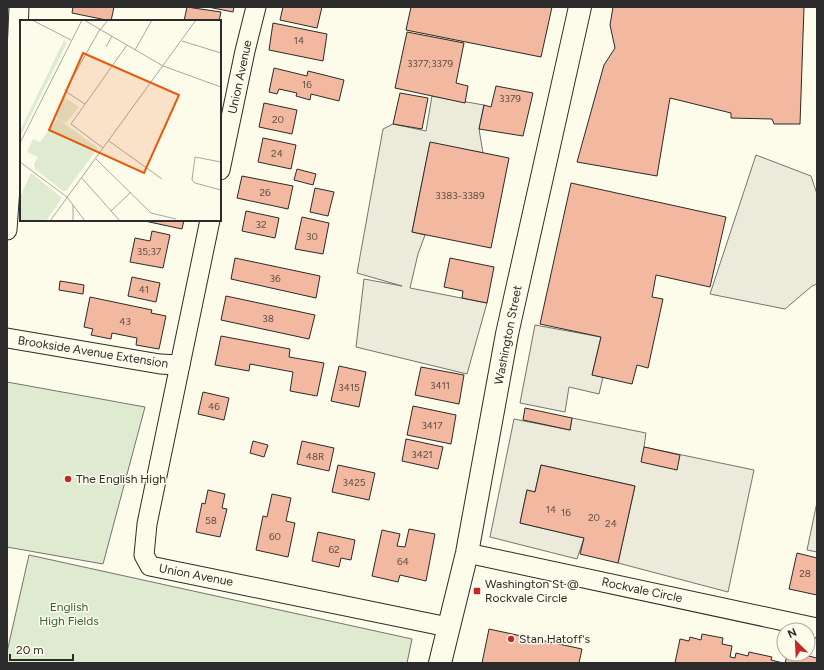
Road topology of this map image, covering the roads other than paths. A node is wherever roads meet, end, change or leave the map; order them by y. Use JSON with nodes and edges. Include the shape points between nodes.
{"nodes":[{"id":1,"x":19,"y":7,"type":"edge"},
{"id":2,"x":256,"y":7,"type":"edge"},
{"id":3,"x":580,"y":7,"type":"edge"},
{"id":4,"x":221,"y":165,"type":"edge"},
{"id":5,"x":210,"y":221,"type":"edge"},
{"id":6,"x":7,"y":230,"type":"edge"},
{"id":7,"x":7,"y":338,"type":"edge"},
{"id":8,"x":180,"y":365,"type":"junction"},
{"id":9,"x":467,"y":553,"type":"junction"},
{"id":10,"x":448,"y":627,"type":"junction"},
{"id":11,"x":817,"y":628,"type":"edge"},
{"id":12,"x":440,"y":663,"type":"edge"}],
"edges":[{"from":1,"to":6,"type":"street"},
{"from":2,"to":4,"type":"street","name":"Union Avenue"},
{"from":3,"to":9,"type":"main road","name":"Washington Street","via":[[507,334]]},
{"from":5,"to":8,"type":"street","name":"Union Avenue"},
{"from":7,"to":8,"type":"street","name":"Brookside Avenue Extension","via":[[160,364]]},
{"from":8,"to":10,"type":"street","name":"Union Avenue","via":[[147,524],[144,555],[150,566]]},
{"from":9,"to":10,"type":"main road","name":"Washington Street"},
{"from":9,"to":11,"type":"street","name":"Rockvale Circle"},
{"from":10,"to":12,"type":"main road","name":"Washington Street"}]}
